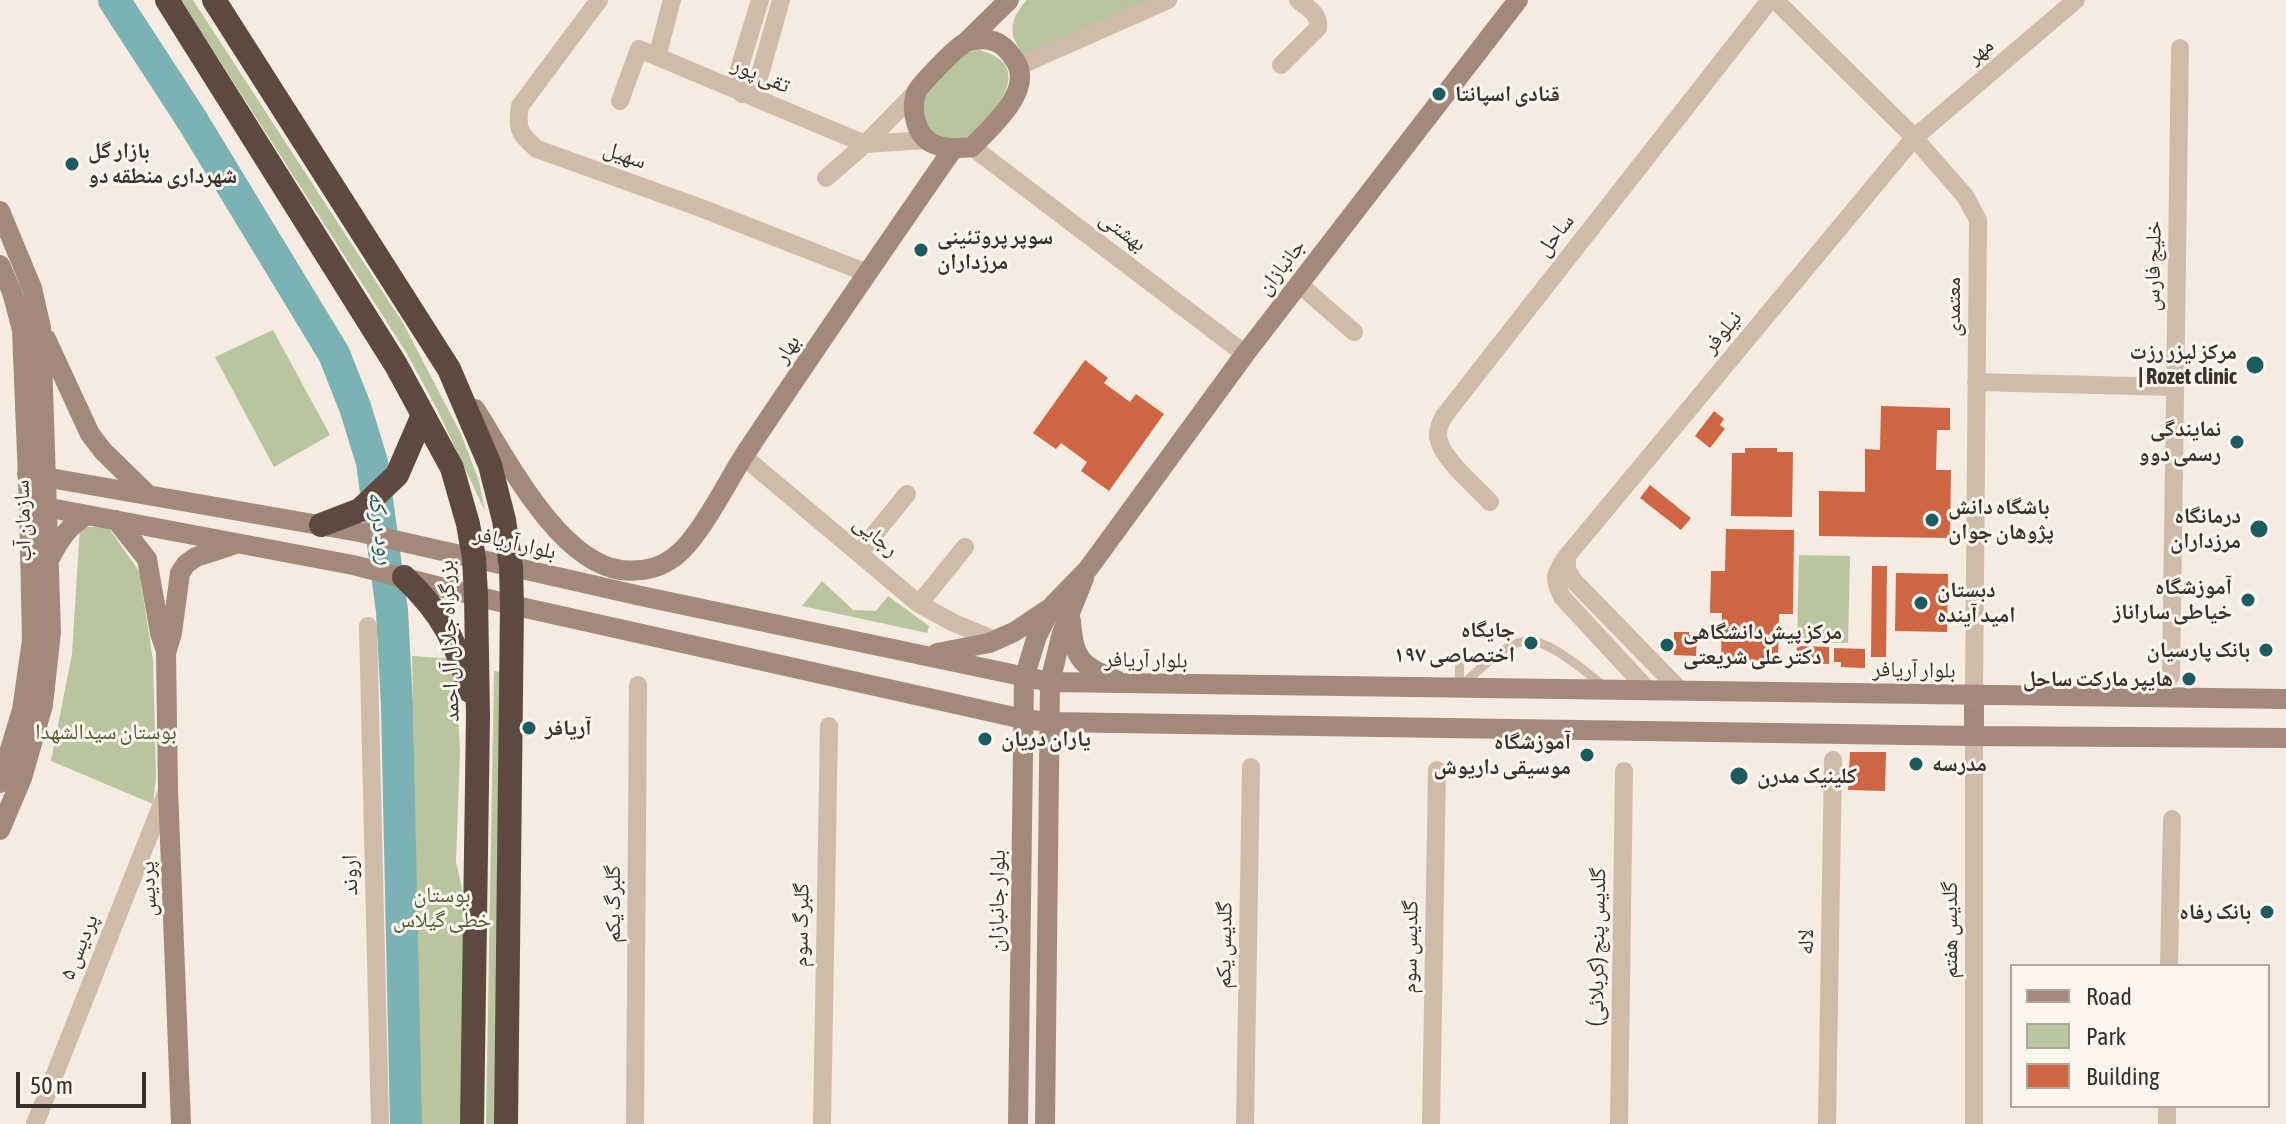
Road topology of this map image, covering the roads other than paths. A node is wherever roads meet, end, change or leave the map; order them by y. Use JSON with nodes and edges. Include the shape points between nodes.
{"nodes":[{"id":1,"x":167,"y":0,"type":"edge"},
{"id":2,"x":214,"y":0,"type":"edge"},
{"id":3,"x":599,"y":0,"type":"edge"},
{"id":4,"x":672,"y":0,"type":"edge"},
{"id":5,"x":760,"y":0,"type":"edge"},
{"id":6,"x":781,"y":0,"type":"edge"},
{"id":7,"x":1168,"y":0,"type":"edge"},
{"id":8,"x":1298,"y":0,"type":"edge"},
{"id":9,"x":1518,"y":0,"type":"edge"},
{"id":10,"x":1773,"y":0,"type":"edge"},
{"id":11,"x":2076,"y":0,"type":"edge"},
{"id":12,"x":1007,"y":2,"type":"edge"},
{"id":13,"x":966,"y":42,"type":"junction"},
{"id":14,"x":1004,"y":45,"type":"junction"},
{"id":15,"x":2180,"y":48,"type":"dead end"},
{"id":16,"x":657,"y":57,"type":"junction"},
{"id":17,"x":1281,"y":65,"type":"dead end"},
{"id":18,"x":1019,"y":66,"type":"junction"},
{"id":19,"x":918,"y":90,"type":"junction"},
{"id":20,"x":742,"y":94,"type":"junction"},
{"id":21,"x":620,"y":101,"type":"dead end"},
{"id":22,"x":1914,"y":138,"type":"junction"},
{"id":23,"x":926,"y":140,"type":"junction"},
{"id":24,"x":865,"y":144,"type":"junction"},
{"id":25,"x":962,"y":148,"type":"junction"},
{"id":26,"x":826,"y":178,"type":"dead end"},
{"id":27,"x":0,"y":211,"type":"edge"},
{"id":28,"x":358,"y":228,"type":"junction"},
{"id":29,"x":322,"y":247,"type":"junction"},
{"id":30,"x":8,"y":252,"type":"edge"},
{"id":31,"x":0,"y":265,"type":"edge"},
{"id":32,"x":867,"y":273,"type":"junction"},
{"id":33,"x":1299,"y":284,"type":"junction"},
{"id":34,"x":41,"y":328,"type":"junction"},
{"id":35,"x":1354,"y":332,"type":"dead end"},
{"id":36,"x":1245,"y":354,"type":"junction"},
{"id":37,"x":449,"y":369,"type":"junction"},
{"id":38,"x":1976,"y":382,"type":"junction"},
{"id":39,"x":2175,"y":387,"type":"junction"},
{"id":40,"x":423,"y":415,"type":"junction"},
{"id":41,"x":744,"y":457,"type":"junction"},
{"id":42,"x":36,"y":475,"type":"junction"},
{"id":43,"x":147,"y":494,"type":"junction"},
{"id":44,"x":907,"y":494,"type":"dead end"},
{"id":45,"x":1490,"y":502,"type":"dead end"},
{"id":46,"x":38,"y":506,"type":"junction"},
{"id":47,"x":88,"y":515,"type":"junction"},
{"id":48,"x":116,"y":520,"type":"junction"},
{"id":49,"x":359,"y":521,"type":"junction"},
{"id":50,"x":321,"y":525,"type":"joint"},
{"id":51,"x":241,"y":543,"type":"junction"},
{"id":52,"x":965,"y":547,"type":"dead end"},
{"id":53,"x":859,"y":553,"type":"junction"},
{"id":54,"x":1567,"y":556,"type":"junction"},
{"id":55,"x":474,"y":558,"type":"junction"},
{"id":56,"x":49,"y":560,"type":"junction"},
{"id":57,"x":511,"y":567,"type":"junction"},
{"id":58,"x":404,"y":577,"type":"junction"},
{"id":59,"x":476,"y":596,"type":"junction"},
{"id":60,"x":919,"y":604,"type":"junction"},
{"id":61,"x":512,"y":605,"type":"junction"},
{"id":62,"x":1062,"y":609,"type":"junction"},
{"id":63,"x":368,"y":626,"type":"dead end"},
{"id":64,"x":988,"y":637,"type":"dead end"},
{"id":65,"x":166,"y":653,"type":"junction"},
{"id":66,"x":924,"y":654,"type":"junction"},
{"id":67,"x":1460,"y":655,"type":"dead end"},
{"id":68,"x":2171,"y":676,"type":"dead end"},
{"id":69,"x":1024,"y":678,"type":"junction"},
{"id":70,"x":1050,"y":682,"type":"junction"},
{"id":71,"x":1125,"y":684,"type":"junction"},
{"id":72,"x":638,"y":685,"type":"dead end"},
{"id":73,"x":1459,"y":688,"type":"junction"},
{"id":74,"x":1610,"y":690,"type":"junction"},
{"id":75,"x":1649,"y":691,"type":"junction"},
{"id":76,"x":1681,"y":691,"type":"junction"},
{"id":77,"x":1974,"y":695,"type":"junction"},
{"id":78,"x":2286,"y":699,"type":"edge"},
{"id":79,"x":478,"y":716,"type":"junction"},
{"id":80,"x":1023,"y":719,"type":"junction"},
{"id":81,"x":1050,"y":722,"type":"junction"},
{"id":82,"x":829,"y":726,"type":"dead end"},
{"id":83,"x":1974,"y":736,"type":"junction"},
{"id":84,"x":2286,"y":738,"type":"edge"},
{"id":85,"x":1833,"y":760,"type":"dead end"},
{"id":86,"x":1251,"y":767,"type":"dead end"},
{"id":87,"x":1437,"y":770,"type":"dead end"},
{"id":88,"x":1624,"y":771,"type":"dead end"},
{"id":89,"x":0,"y":783,"type":"edge"},
{"id":90,"x":168,"y":789,"type":"junction"},
{"id":91,"x":2172,"y":819,"type":"dead end"},
{"id":92,"x":0,"y":830,"type":"edge"},
{"id":93,"x":2169,"y":964,"type":"edge"},
{"id":94,"x":35,"y":1124,"type":"edge"},
{"id":95,"x":181,"y":1124,"type":"edge"},
{"id":96,"x":380,"y":1124,"type":"edge"},
{"id":97,"x":472,"y":1124,"type":"edge"},
{"id":98,"x":506,"y":1124,"type":"edge"},
{"id":99,"x":635,"y":1124,"type":"edge"},
{"id":100,"x":822,"y":1124,"type":"edge"},
{"id":101,"x":1018,"y":1124,"type":"edge"},
{"id":102,"x":1045,"y":1124,"type":"edge"},
{"id":103,"x":1245,"y":1124,"type":"edge"},
{"id":104,"x":1431,"y":1124,"type":"edge"},
{"id":105,"x":1619,"y":1124,"type":"edge"},
{"id":106,"x":1827,"y":1124,"type":"edge"},
{"id":107,"x":1974,"y":1124,"type":"edge"}],
"edges":[{"from":1,"to":29,"type":"highway","name":"بزرگراه جلال آل احمد"},
{"from":2,"to":28,"type":"highway"},
{"from":3,"to":32,"type":"street","name":"سهیل","via":[[520,106],[517,122],[523,138],[537,149]]},
{"from":4,"to":16,"type":"street"},
{"from":5,"to":20,"type":"street","via":[[736,79]]},
{"from":6,"to":20,"type":"street","via":[[757,85]]},
{"from":7,"to":18,"type":"street"},
{"from":8,"to":17,"type":"street","via":[[1315,14],[1318,28]]},
{"from":9,"to":33,"type":"main road","name":"جانبازان"},
{"from":10,"to":22,"type":"street","name":"معتمدی"},
{"from":10,"to":45,"type":"street","name":"ساحل","via":[[1444,416],[1440,444]]},
{"from":11,"to":22,"type":"street","name":"مهر"},
{"from":12,"to":13,"type":"main road"},
{"from":12,"to":14,"type":"main road"},
{"from":13,"to":14,"type":"main road","via":[[984,39]]},
{"from":13,"to":19,"type":"main road"},
{"from":14,"to":18,"type":"main road"},
{"from":15,"to":39,"type":"street","name":"خلیج فارس"},
{"from":16,"to":20,"type":"street","name":"تقی پور"},
{"from":16,"to":21,"type":"street","name":"تقی پور","via":[[639,49]]},
{"from":18,"to":25,"type":"main road","via":[[1015,98]]},
{"from":19,"to":23,"type":"main road","via":[[914,116]]},
{"from":19,"to":24,"type":"street"},
{"from":20,"to":24,"type":"street","name":"تقی پور"},
{"from":22,"to":38,"type":"street","name":"معتمدی","via":[[1965,196],[1978,220]]},
{"from":22,"to":54,"type":"street","name":"نیلوفر"},
{"from":23,"to":24,"type":"street"},
{"from":23,"to":25,"type":"main road"},
{"from":24,"to":26,"type":"street"},
{"from":25,"to":32,"type":"main road","name":"بهار"},
{"from":25,"to":36,"type":"street","name":"بهشتی"},
{"from":27,"to":30,"type":"main road","name":"سازمان آب"},
{"from":28,"to":29,"type":"highway","via":[[354,243],[340,251]]},
{"from":28,"to":37,"type":"highway"},
{"from":29,"to":40,"type":"highway","name":"بزرگراه جلال آل احمد"},
{"from":30,"to":34,"type":"main road","name":"سازمان آب","via":[[32,288]]},
{"from":31,"to":42,"type":"main road","name":"سازمان آب","via":[[22,330]]},
{"from":32,"to":41,"type":"main road","name":"بهار"},
{"from":33,"to":35,"type":"street"},
{"from":33,"to":36,"type":"main road","name":"جانبازان"},
{"from":34,"to":42,"type":"main road","name":"سازمان آب"},
{"from":34,"to":43,"type":"main road","via":[[90,434]]},
{"from":36,"to":62,"type":"main road","name":"جانبازان"},
{"from":37,"to":41,"type":"main road","name":"بهار","via":[[533,502],[564,539],[607,567],[635,571],[674,558],[693,538]]},
{"from":37,"to":57,"type":"highway","via":[[490,465]]},
{"from":38,"to":39,"type":"street"},
{"from":38,"to":77,"type":"street","name":"معتمدی"},
{"from":39,"to":68,"type":"street","name":"خلیج فارس"},
{"from":40,"to":49,"type":"highway","via":[[397,475]]},
{"from":40,"to":55,"type":"highway","name":"بزرگراه جلال آل احمد","via":[[452,468]]},
{"from":41,"to":53,"type":"street","name":"رجایی"},
{"from":42,"to":43,"type":"main road"},
{"from":42,"to":46,"type":"main road","name":"سازمان آب"},
{"from":43,"to":50,"type":"main road"},
{"from":44,"to":53,"type":"street"},
{"from":46,"to":47,"type":"main road"},
{"from":46,"to":56,"type":"main road","name":"سازمان آب"},
{"from":46,"to":89,"type":"main road","name":"سازمان آب","via":[[32,640],[22,710]]},
{"from":47,"to":48,"type":"main road"},
{"from":47,"to":56,"type":"main road","via":[[63,534]]},
{"from":48,"to":51,"type":"main road"},
{"from":48,"to":65,"type":"main road","via":[[147,559]]},
{"from":49,"to":50,"type":"highway"},
{"from":49,"to":55,"type":"main road","name":"بلوار آریافر","via":[[409,543]]},
{"from":51,"to":58,"type":"main road"},
{"from":51,"to":65,"type":"main road","via":[[205,552],[186,564]]},
{"from":52,"to":60,"type":"street"},
{"from":53,"to":60,"type":"street","name":"رجایی"},
{"from":54,"to":75,"type":"street","name":"نیلوفر","via":[[1555,580],[1562,597]]},
{"from":54,"to":76,"type":"street","via":[[1573,580]]},
{"from":55,"to":57,"type":"main road","name":"بلوار آریافر"},
{"from":55,"to":59,"type":"highway","name":"بزرگراه جلال آل احمد"},
{"from":56,"to":92,"type":"main road","name":"سازمان آب","via":[[51,632],[43,705]]},
{"from":57,"to":61,"type":"highway"},
{"from":57,"to":66,"type":"main road","name":"بلوار آریافر"},
{"from":58,"to":59,"type":"main road"},
{"from":58,"to":79,"type":"highway","via":[[450,633]]},
{"from":59,"to":61,"type":"main road"},
{"from":59,"to":79,"type":"highway","name":"بزرگراه جلال آل احمد"},
{"from":60,"to":64,"type":"street","name":"رجایی"},
{"from":61,"to":80,"type":"main road"},
{"from":61,"to":98,"type":"highway"},
{"from":62,"to":66,"type":"main road","via":[[989,643]]},
{"from":62,"to":69,"type":"main road","name":"جانبازان","via":[[1037,636]]},
{"from":62,"to":70,"type":"main road","name":"جانبازان"},
{"from":62,"to":71,"type":"main road","via":[[1080,660]]},
{"from":63,"to":96,"type":"street","name":"اروند"},
{"from":65,"to":90,"type":"main road","name":"پردیس"},
{"from":66,"to":69,"type":"main road","name":"بلوار آریافر"},
{"from":67,"to":73,"type":"lane"},
{"from":69,"to":70,"type":"main road","name":"بلوار آریافر"},
{"from":69,"to":80,"type":"main road","name":"بلوار جانبازان"},
{"from":70,"to":71,"type":"main road","name":"بلوار آریافر"},
{"from":70,"to":81,"type":"main road"},
{"from":71,"to":73,"type":"main road","name":"بلوار آریافر"},
{"from":72,"to":99,"type":"street","name":"گلبرگ یکم"},
{"from":73,"to":74,"type":"main road","name":"بلوار آریافر"},
{"from":73,"to":74,"type":"lane","via":[[1503,650],[1526,640],[1566,656]]},
{"from":74,"to":75,"type":"main road","name":"بلوار آریافر"},
{"from":75,"to":76,"type":"main road","name":"بلوار آریافر"},
{"from":76,"to":77,"type":"main road","name":"بلوار آریافر"},
{"from":77,"to":78,"type":"main road","name":"بلوار آریافر"},
{"from":77,"to":83,"type":"main road"},
{"from":79,"to":97,"type":"highway","name":"بزرگراه جلال آل احمد"},
{"from":80,"to":81,"type":"main road"},
{"from":80,"to":101,"type":"main road","name":"بلوار جانبازان"},
{"from":81,"to":83,"type":"main road"},
{"from":81,"to":102,"type":"main road"},
{"from":82,"to":100,"type":"street","name":"گلبرگ سوم"},
{"from":83,"to":84,"type":"main road"},
{"from":83,"to":107,"type":"street","name":"گلدیس هفتم"},
{"from":85,"to":106,"type":"street","name":"لاله"},
{"from":86,"to":103,"type":"street","name":"گلدیس یکم"},
{"from":87,"to":104,"type":"street","name":"گلدیس سوم"},
{"from":88,"to":105,"type":"street","name":"گلدیس پنج (کربلائی)"},
{"from":90,"to":94,"type":"street","name":"پردیس ۵"},
{"from":90,"to":95,"type":"main road","name":"پردیس"},
{"from":91,"to":93,"type":"street"}]}
